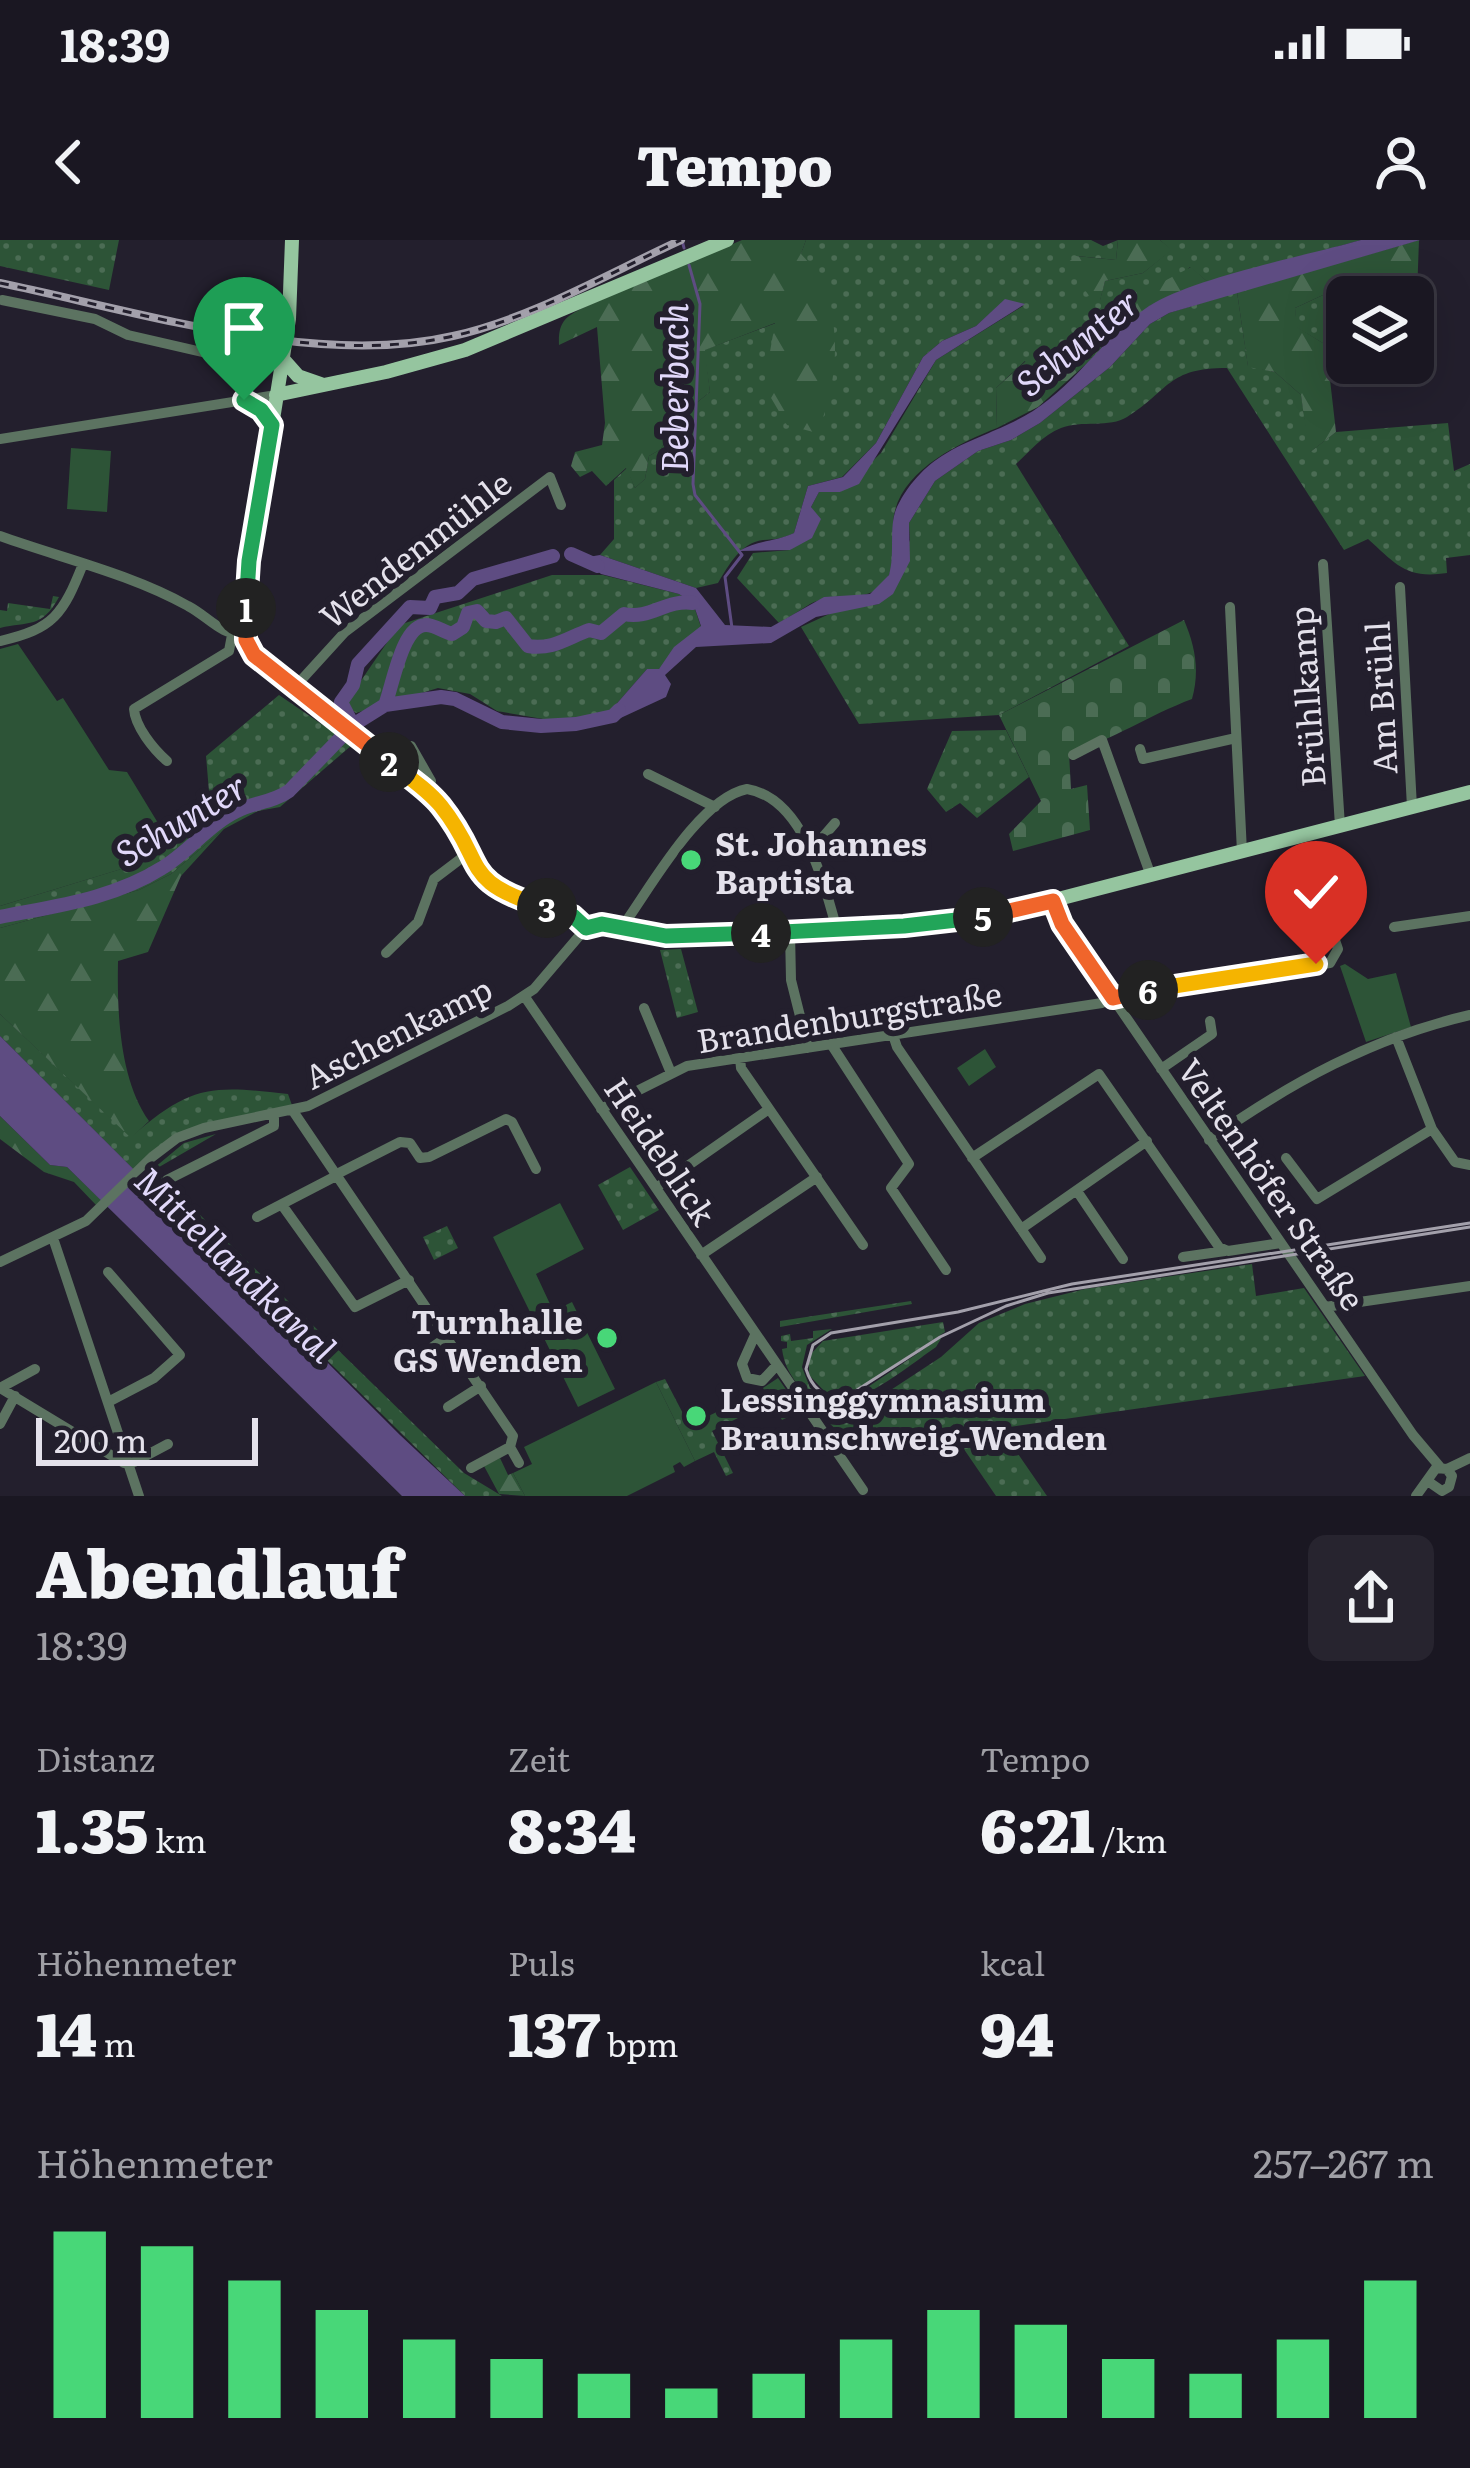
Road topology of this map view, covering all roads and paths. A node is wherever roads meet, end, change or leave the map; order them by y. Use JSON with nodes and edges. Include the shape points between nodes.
{"nodes":[{"id":1,"x":292,"y":240,"type":"edge"},
{"id":2,"x":727,"y":240,"type":"edge"},
{"id":3,"x":2,"y":300,"type":"edge"},
{"id":4,"x":282,"y":360,"type":"junction"},
{"id":5,"x":326,"y":385,"type":"junction"},
{"id":6,"x":277,"y":394,"type":"junction"},
{"id":7,"x":244,"y":400,"type":"junction"},
{"id":8,"x":272,"y":425,"type":"junction"},
{"id":9,"x":0,"y":440,"type":"edge"},
{"id":10,"x":561,"y":505,"type":"dead end"},
{"id":11,"x":0,"y":536,"type":"edge"},
{"id":12,"x":82,"y":564,"type":"junction"},
{"id":13,"x":1324,"y":564,"type":"dead end"},
{"id":14,"x":1400,"y":586,"type":"dead end"},
{"id":15,"x":1230,"y":607,"type":"dead end"},
{"id":16,"x":238,"y":634,"type":"junction"},
{"id":17,"x":0,"y":641,"type":"edge"},
{"id":18,"x":294,"y":688,"type":"junction"},
{"id":19,"x":1236,"y":738,"type":"junction"},
{"id":20,"x":411,"y":746,"type":"dead end"},
{"id":21,"x":1140,"y":749,"type":"dead end"},
{"id":22,"x":1073,"y":755,"type":"dead end"},
{"id":23,"x":167,"y":761,"type":"dead end"},
{"id":24,"x":648,"y":774,"type":"dead end"},
{"id":25,"x":427,"y":792,"type":"junction"},
{"id":26,"x":1470,"y":792,"type":"edge"},
{"id":27,"x":715,"y":807,"type":"junction"},
{"id":28,"x":1412,"y":807,"type":"junction"},
{"id":29,"x":835,"y":823,"type":"dead end"},
{"id":30,"x":1340,"y":826,"type":"junction"},
{"id":31,"x":810,"y":852,"type":"junction"},
{"id":32,"x":1242,"y":852,"type":"junction"},
{"id":33,"x":467,"y":854,"type":"junction"},
{"id":34,"x":1151,"y":876,"type":"junction"},
{"id":35,"x":1053,"y":901,"type":"junction"},
{"id":36,"x":1325,"y":913,"type":"dead end"},
{"id":37,"x":1470,"y":916,"type":"edge"},
{"id":38,"x":627,"y":920,"type":"dead end"},
{"id":39,"x":1394,"y":927,"type":"dead end"},
{"id":40,"x":586,"y":928,"type":"junction"},
{"id":41,"x":837,"y":930,"type":"junction"},
{"id":42,"x":790,"y":932,"type":"junction"},
{"id":43,"x":386,"y":953,"type":"dead end"},
{"id":44,"x":525,"y":997,"type":"junction"},
{"id":45,"x":1113,"y":998,"type":"junction"},
{"id":46,"x":644,"y":1008,"type":"dead end"},
{"id":47,"x":1470,"y":1015,"type":"edge"},
{"id":48,"x":1210,"y":1021,"type":"dead end"},
{"id":49,"x":892,"y":1035,"type":"junction"},
{"id":50,"x":1396,"y":1037,"type":"junction"},
{"id":51,"x":831,"y":1044,"type":"junction"},
{"id":52,"x":808,"y":1048,"type":"junction"},
{"id":53,"x":740,"y":1058,"type":"junction"},
{"id":54,"x":1161,"y":1069,"type":"junction"},
{"id":55,"x":671,"y":1073,"type":"junction"},
{"id":56,"x":601,"y":1109,"type":"junction"},
{"id":57,"x":770,"y":1109,"type":"junction"},
{"id":58,"x":293,"y":1112,"type":"junction"},
{"id":59,"x":274,"y":1116,"type":"junction"},
{"id":60,"x":1432,"y":1129,"type":"junction"},
{"id":61,"x":1210,"y":1139,"type":"junction"},
{"id":62,"x":1148,"y":1141,"type":"junction"},
{"id":63,"x":972,"y":1158,"type":"junction"},
{"id":64,"x":1286,"y":1158,"type":"dead end"},
{"id":65,"x":1470,"y":1165,"type":"edge"},
{"id":66,"x":536,"y":1169,"type":"dead end"},
{"id":67,"x":336,"y":1175,"type":"junction"},
{"id":68,"x":817,"y":1177,"type":"junction"},
{"id":69,"x":167,"y":1180,"type":"dead end"},
{"id":70,"x":656,"y":1188,"type":"junction"},
{"id":71,"x":1077,"y":1191,"type":"junction"},
{"id":72,"x":282,"y":1204,"type":"junction"},
{"id":73,"x":257,"y":1217,"type":"dead end"},
{"id":74,"x":1022,"y":1229,"type":"junction"},
{"id":75,"x":53,"y":1238,"type":"junction"},
{"id":76,"x":1281,"y":1243,"type":"junction"},
{"id":77,"x":863,"y":1245,"type":"dead end"},
{"id":78,"x":1225,"y":1252,"type":"junction"},
{"id":79,"x":701,"y":1255,"type":"junction"},
{"id":80,"x":1183,"y":1257,"type":"dead end"},
{"id":81,"x":1041,"y":1258,"type":"dead end"},
{"id":82,"x":1123,"y":1259,"type":"dead end"},
{"id":83,"x":0,"y":1262,"type":"edge"},
{"id":84,"x":946,"y":1270,"type":"dead end"},
{"id":85,"x":108,"y":1271,"type":"dead end"},
{"id":86,"x":409,"y":1280,"type":"junction"},
{"id":87,"x":1470,"y":1286,"type":"edge"},
{"id":88,"x":1325,"y":1307,"type":"junction"},
{"id":89,"x":755,"y":1335,"type":"junction"},
{"id":90,"x":447,"y":1337,"type":"junction"},
{"id":91,"x":181,"y":1355,"type":"junction"},
{"id":92,"x":193,"y":1364,"type":"dead end"},
{"id":93,"x":776,"y":1366,"type":"junction"},
{"id":94,"x":402,"y":1368,"type":"dead end"},
{"id":95,"x":35,"y":1369,"type":"dead end"},
{"id":96,"x":481,"y":1386,"type":"junction"},
{"id":97,"x":0,"y":1388,"type":"edge"},
{"id":98,"x":15,"y":1396,"type":"junction"},
{"id":99,"x":110,"y":1401,"type":"junction"},
{"id":100,"x":448,"y":1407,"type":"dead end"},
{"id":101,"x":0,"y":1424,"type":"edge"},
{"id":102,"x":123,"y":1439,"type":"junction"},
{"id":103,"x":168,"y":1444,"type":"dead end"},
{"id":104,"x":103,"y":1446,"type":"junction"},
{"id":105,"x":510,"y":1447,"type":"junction"},
{"id":106,"x":1470,"y":1459,"type":"edge"},
{"id":107,"x":519,"y":1463,"type":"dead end"},
{"id":108,"x":129,"y":1464,"type":"junction"},
{"id":109,"x":471,"y":1468,"type":"dead end"},
{"id":110,"x":1438,"y":1484,"type":"edge"},
{"id":111,"x":863,"y":1490,"type":"dead end"},
{"id":112,"x":139,"y":1496,"type":"edge"},
{"id":113,"x":1458,"y":1496,"type":"edge"}],
"edges":[{"from":1,"to":4,"type":"main road"},
{"from":2,"to":5,"type":"main road","via":[[479,345]]},
{"from":3,"to":4,"type":"street","via":[[202,352]]},
{"from":4,"to":5,"type":"main road","via":[[303,379]]},
{"from":4,"to":6,"type":"main road"},
{"from":5,"to":6,"type":"main road"},
{"from":6,"to":7,"type":"street"},
{"from":6,"to":8,"type":"main road"},
{"from":7,"to":8,"type":"street"},
{"from":7,"to":9,"type":"street"},
{"from":8,"to":16,"type":"main road"},
{"from":10,"to":18,"type":"street","name":"Wendenmühle","via":[[550,477],[345,632]]},
{"from":11,"to":12,"type":"street"},
{"from":12,"to":16,"type":"street","via":[[180,601]]},
{"from":12,"to":17,"type":"street","via":[[62,611],[36,631]]},
{"from":13,"to":30,"type":"street","name":"Brühlkamp"},
{"from":14,"to":28,"type":"street","name":"Am Brühl"},
{"from":15,"to":19,"type":"street"},
{"from":16,"to":18,"type":"main road"},
{"from":16,"to":23,"type":"street","via":[[229,651],[134,709]]},
{"from":18,"to":25,"type":"main road"},
{"from":19,"to":21,"type":"street","via":[[1143,759]]},
{"from":19,"to":32,"type":"street"},
{"from":20,"to":25,"type":"street","via":[[430,781]]},
{"from":22,"to":34,"type":"street","via":[[1102,740]]},
{"from":24,"to":27,"type":"street"},
{"from":25,"to":33,"type":"main road"},
{"from":26,"to":28,"type":"main road"},
{"from":27,"to":31,"type":"street","via":[[742,790],[763,793]]},
{"from":27,"to":38,"type":"street"},
{"from":28,"to":30,"type":"main road"},
{"from":29,"to":31,"type":"street"},
{"from":30,"to":32,"type":"main road"},
{"from":31,"to":41,"type":"street"},
{"from":32,"to":34,"type":"main road"},
{"from":33,"to":40,"type":"main road","via":[[498,891],[573,916]]},
{"from":33,"to":43,"type":"street","via":[[434,879],[418,922]]},
{"from":34,"to":35,"type":"main road"},
{"from":35,"to":41,"type":"main road","via":[[940,923]]},
{"from":35,"to":45,"type":"street","name":"Veltenhöfer Straße"},
{"from":36,"to":45,"type":"street","name":"Brandenburgstraße","via":[[1338,949],[1330,963]]},
{"from":37,"to":39,"type":"street"},
{"from":40,"to":42,"type":"main road","via":[[666,936]]},
{"from":40,"to":44,"type":"street","name":"Aschenkamp"},
{"from":41,"to":42,"type":"main road"},
{"from":42,"to":52,"type":"street","via":[[791,980]]},
{"from":44,"to":56,"type":"street","name":"Heideblick"},
{"from":44,"to":58,"type":"street","name":"Aschenkamp"},
{"from":45,"to":49,"type":"street","name":"Brandenburgstraße"},
{"from":45,"to":54,"type":"street","name":"Veltenhöfer Straße"},
{"from":46,"to":55,"type":"street"},
{"from":47,"to":50,"type":"street"},
{"from":48,"to":54,"type":"street","via":[[1212,1034]]},
{"from":49,"to":51,"type":"street","name":"Brandenburgstraße"},
{"from":49,"to":63,"type":"street"},
{"from":50,"to":60,"type":"street"},
{"from":50,"to":61,"type":"street","via":[[1310,1075]]},
{"from":51,"to":52,"type":"street","name":"Brandenburgstraße"},
{"from":51,"to":84,"type":"street","via":[[909,1164],[891,1188]]},
{"from":52,"to":53,"type":"street","name":"Brandenburgstraße"},
{"from":53,"to":55,"type":"street","name":"Brandenburgstraße"},
{"from":53,"to":57,"type":"street"},
{"from":54,"to":61,"type":"street","name":"Veltenhöfer Straße"},
{"from":55,"to":56,"type":"street","name":"Brandenburgstraße"},
{"from":56,"to":70,"type":"street","name":"Heideblick"},
{"from":57,"to":68,"type":"street"},
{"from":57,"to":70,"type":"street"},
{"from":58,"to":59,"type":"street","name":"Aschenkamp"},
{"from":58,"to":67,"type":"street"},
{"from":59,"to":69,"type":"street","name":"Aschenkamp","via":[[274,1126]]},
{"from":59,"to":75,"type":"street","name":"Aschenkamp","via":[[186,1134],[99,1210]]},
{"from":60,"to":64,"type":"street","via":[[1317,1199]]},
{"from":60,"to":65,"type":"street","via":[[1455,1162]]},
{"from":61,"to":76,"type":"street","name":"Veltenhöfer Straße"},
{"from":62,"to":63,"type":"street","via":[[1095,1074]]},
{"from":62,"to":71,"type":"street"},
{"from":62,"to":78,"type":"street"},
{"from":63,"to":74,"type":"street"},
{"from":66,"to":67,"type":"street","via":[[509,1120],[429,1157],[400,1142]]},
{"from":67,"to":72,"type":"street"},
{"from":67,"to":86,"type":"street"},
{"from":68,"to":77,"type":"street"},
{"from":68,"to":79,"type":"street"},
{"from":70,"to":79,"type":"street","name":"Heideblick"},
{"from":71,"to":74,"type":"street"},
{"from":71,"to":82,"type":"street"},
{"from":72,"to":73,"type":"street"},
{"from":72,"to":86,"type":"street","via":[[356,1307]]},
{"from":74,"to":81,"type":"street"},
{"from":75,"to":83,"type":"street","name":"Aschenkamp"},
{"from":75,"to":99,"type":"street"},
{"from":76,"to":78,"type":"street"},
{"from":76,"to":88,"type":"street","name":"Veltenhöfer Straße"},
{"from":78,"to":80,"type":"street"},
{"from":79,"to":89,"type":"street","name":"Heideblick"},
{"from":85,"to":91,"type":"street"},
{"from":86,"to":90,"type":"street"},
{"from":87,"to":88,"type":"street"},
{"from":88,"to":110,"type":"street","name":"Veltenhöfer Straße"},
{"from":89,"to":93,"type":"street","name":"Heideblick"},
{"from":89,"to":93,"type":"street","name":"Heideblick","via":[[742,1364],[747,1378],[762,1381]]},
{"from":90,"to":94,"type":"street"},
{"from":90,"to":96,"type":"street"},
{"from":91,"to":92,"type":"street"},
{"from":91,"to":99,"type":"street"},
{"from":93,"to":111,"type":"street","name":"Heideblick"},
{"from":95,"to":97,"type":"street"},
{"from":96,"to":100,"type":"street"},
{"from":96,"to":105,"type":"street","via":[[513,1436]]},
{"from":97,"to":98,"type":"street"},
{"from":98,"to":101,"type":"street"},
{"from":98,"to":104,"type":"street"},
{"from":99,"to":102,"type":"street"},
{"from":102,"to":104,"type":"street"},
{"from":102,"to":108,"type":"street"},
{"from":103,"to":108,"type":"street"},
{"from":104,"to":108,"type":"street"},
{"from":105,"to":107,"type":"street"},
{"from":105,"to":109,"type":"street"},
{"from":106,"to":110,"type":"street"},
{"from":108,"to":112,"type":"street"},
{"from":110,"to":113,"type":"street","name":"Veltenhöfer Straße"}]}
